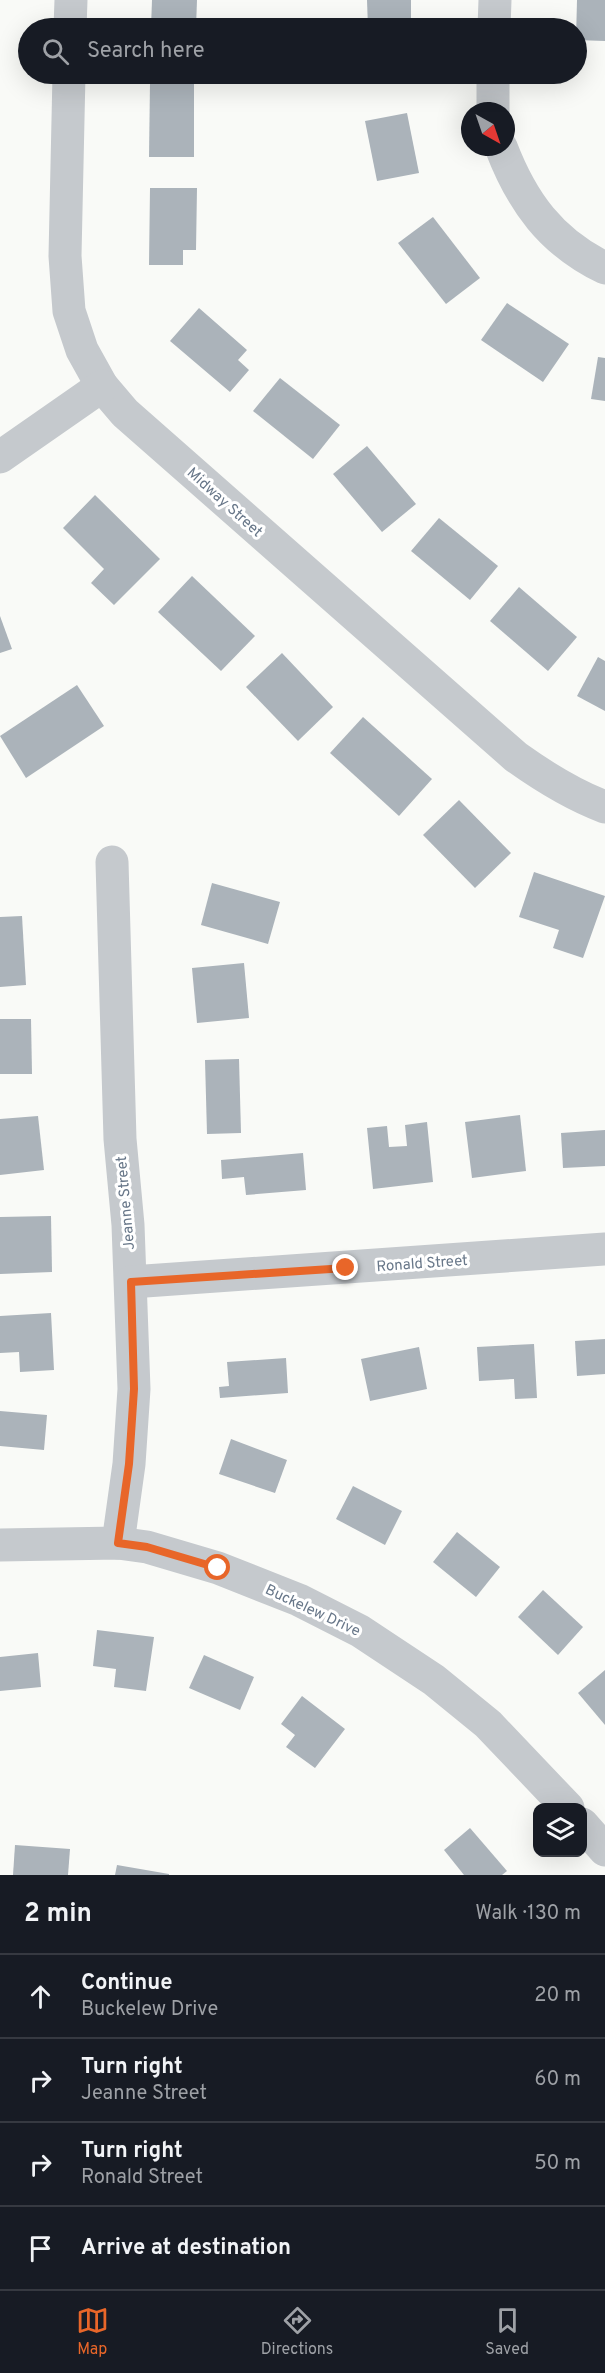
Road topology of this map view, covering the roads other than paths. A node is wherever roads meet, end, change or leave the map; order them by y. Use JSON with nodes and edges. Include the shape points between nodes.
{"nodes":[{"id":1,"x":71,"y":0,"type":"edge"},
{"id":2,"x":495,"y":0,"type":"edge"},
{"id":3,"x":70,"y":18,"type":"edge"},
{"id":4,"x":494,"y":18,"type":"edge"},
{"id":5,"x":69,"y":84,"type":"edge"},
{"id":6,"x":493,"y":84,"type":"edge"},
{"id":7,"x":493,"y":102,"type":"edge"},
{"id":8,"x":504,"y":156,"type":"edge"},
{"id":9,"x":605,"y":268,"type":"edge"},
{"id":10,"x":102,"y":386,"type":"junction"},
{"id":11,"x":0,"y":457,"type":"edge"},
{"id":12,"x":605,"y":807,"type":"edge"},
{"id":13,"x":112,"y":862,"type":"dead end"},
{"id":14,"x":605,"y":1249,"type":"edge"},
{"id":15,"x":131,"y":1282,"type":"junction"},
{"id":16,"x":118,"y":1543,"type":"junction"},
{"id":17,"x":0,"y":1545,"type":"edge"},
{"id":18,"x":563,"y":1803,"type":"edge"},
{"id":19,"x":587,"y":1830,"type":"edge"},
{"id":20,"x":605,"y":1850,"type":"edge"}],
"edges":[{"from":1,"to":3,"type":"street"},
{"from":2,"to":4,"type":"street"},
{"from":5,"to":10,"type":"street","name":"Midway Street","via":[[65,256],[69,311],[82,350]]},
{"from":6,"to":7,"type":"street"},
{"from":8,"to":9,"type":"street","via":[[530,207],[561,240]]},
{"from":10,"to":11,"type":"street"},
{"from":10,"to":12,"type":"street","name":"Midway Street","via":[[125,413],[516,757],[581,798]]},
{"from":13,"to":15,"type":"street","name":"Jeanne Street","via":[[120,1139]]},
{"from":14,"to":15,"type":"street","name":"Ronald Street"},
{"from":15,"to":16,"type":"street","name":"Jeanne Street","via":[[134,1389]]},
{"from":16,"to":17,"type":"street","name":"Buckelew Drive"},
{"from":16,"to":18,"type":"street","name":"Buckelew Drive","via":[[147,1547],[218,1568],[299,1600],[360,1631],[434,1680],[488,1724]]},
{"from":19,"to":20,"type":"street"}]}
